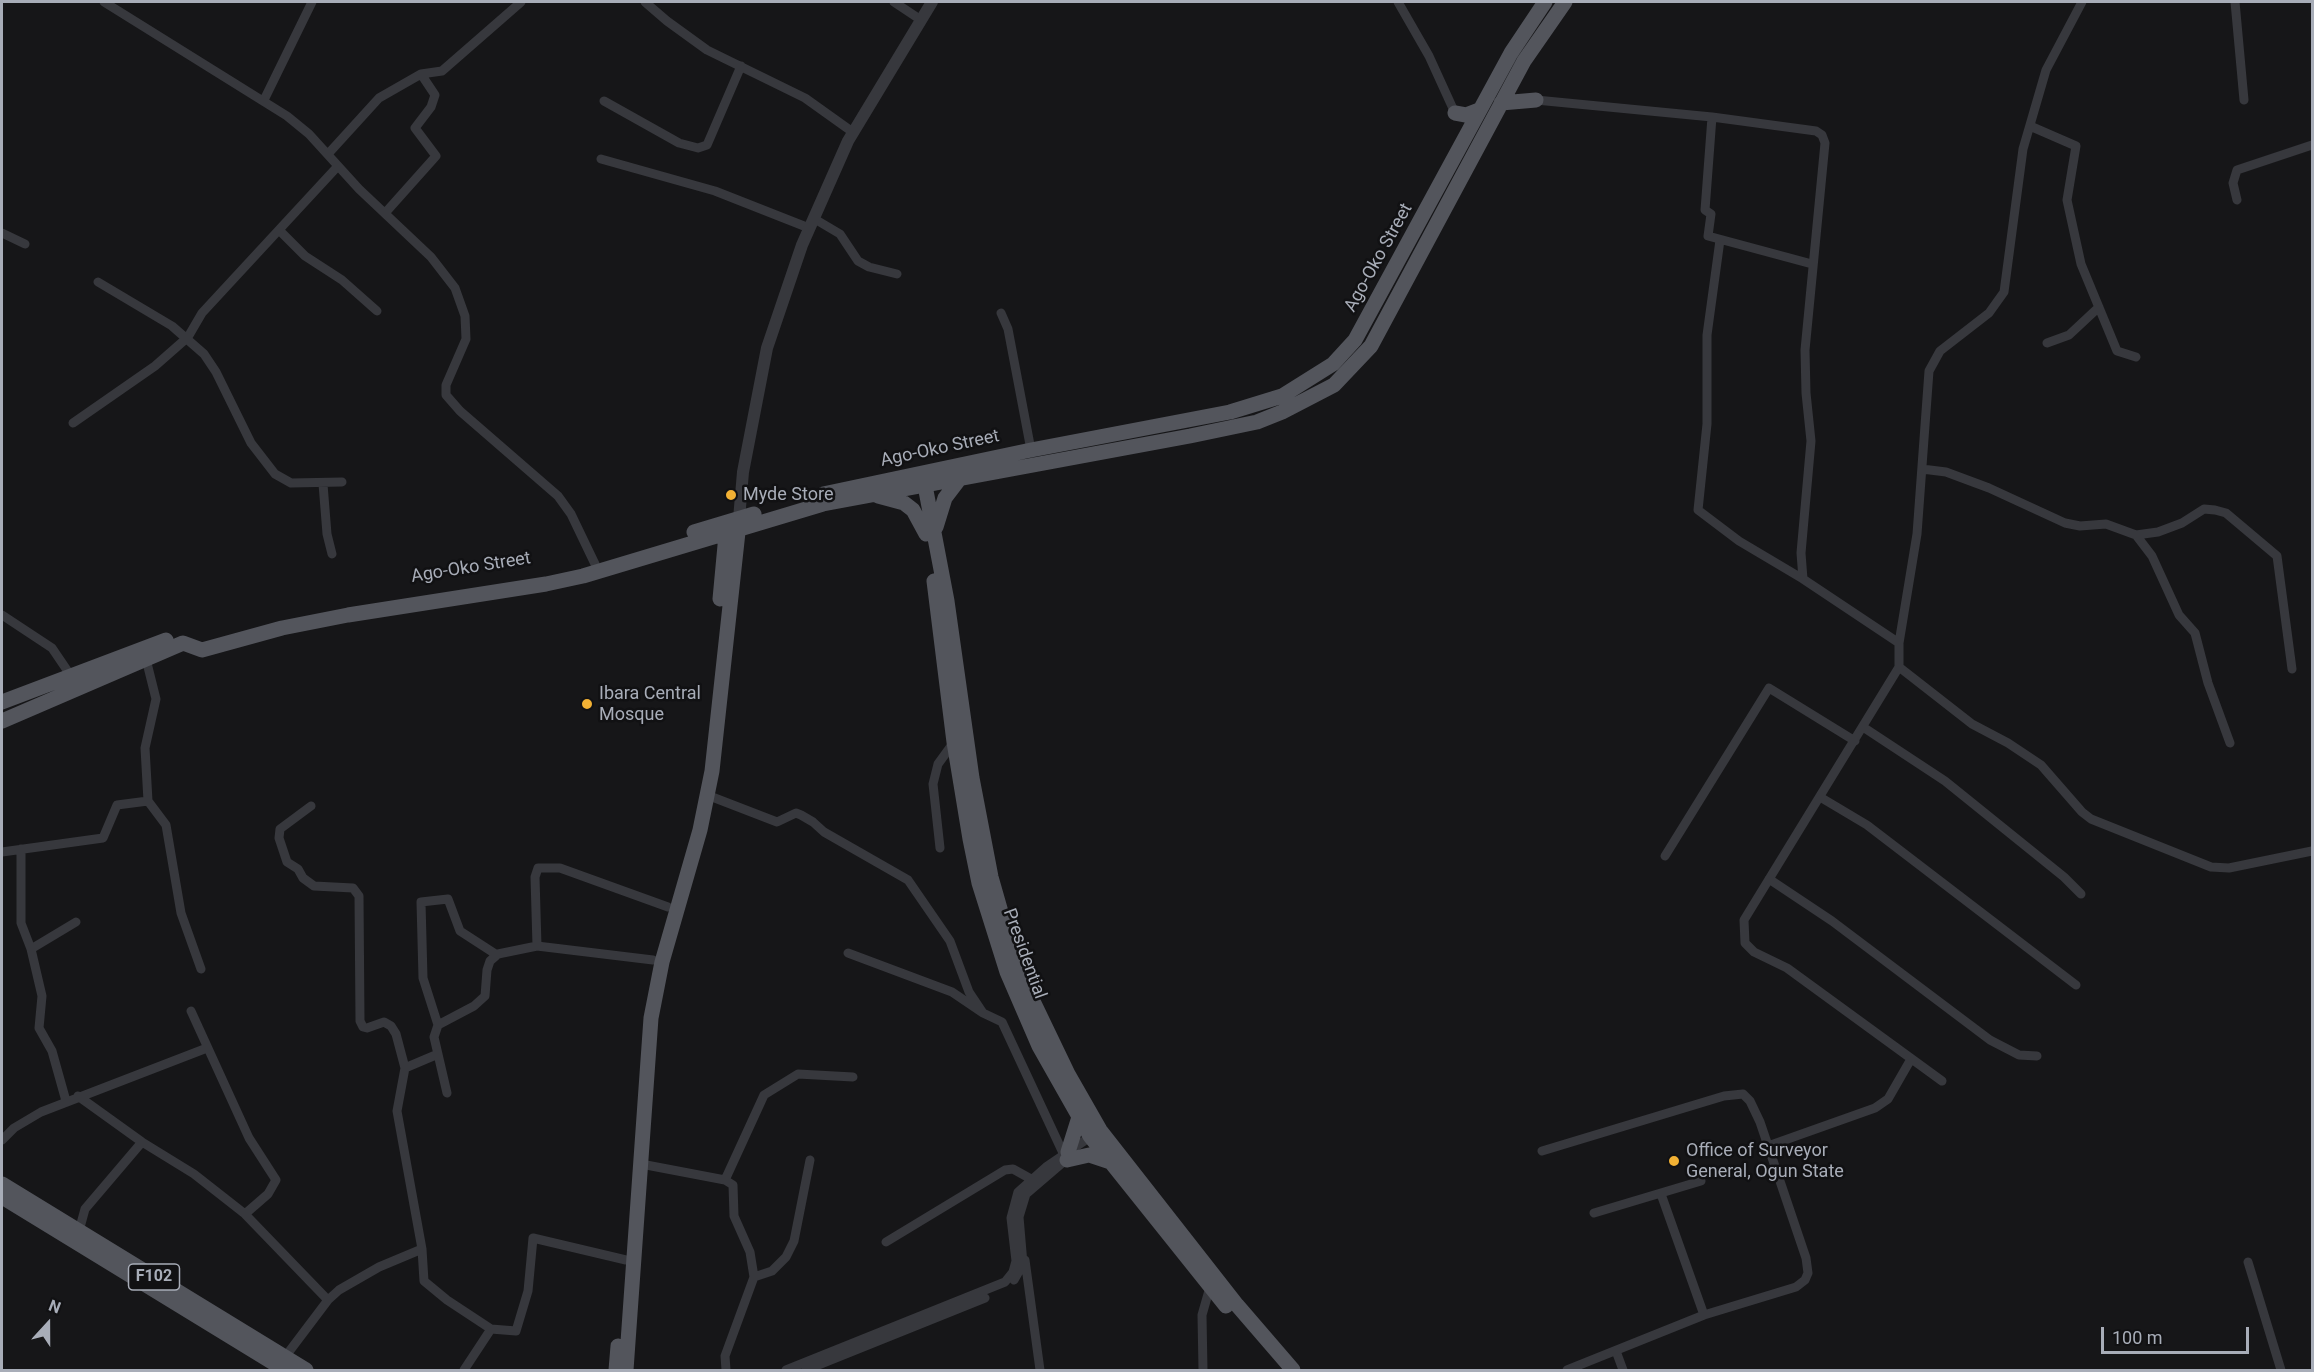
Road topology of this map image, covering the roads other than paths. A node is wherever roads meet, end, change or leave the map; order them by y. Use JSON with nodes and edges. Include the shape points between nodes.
{"nodes":[{"id":1,"x":104,"y":2,"type":"edge"},
{"id":2,"x":312,"y":2,"type":"edge"},
{"id":3,"x":521,"y":2,"type":"edge"},
{"id":4,"x":645,"y":2,"type":"edge"},
{"id":5,"x":894,"y":2,"type":"edge"},
{"id":6,"x":932,"y":2,"type":"edge"},
{"id":7,"x":1398,"y":2,"type":"edge"},
{"id":8,"x":1545,"y":2,"type":"edge"},
{"id":9,"x":1565,"y":2,"type":"edge"},
{"id":10,"x":2082,"y":2,"type":"edge"},
{"id":11,"x":2235,"y":2,"type":"edge"},
{"id":12,"x":921,"y":20,"type":"junction"},
{"id":13,"x":1517,"y":57,"type":"junction"},
{"id":14,"x":741,"y":66,"type":"junction"},
{"id":15,"x":421,"y":74,"type":"junction"},
{"id":16,"x":1516,"y":75,"type":"junction"},
{"id":17,"x":264,"y":99,"type":"junction"},
{"id":18,"x":1536,"y":100,"type":"junction"},
{"id":19,"x":2244,"y":100,"type":"dead end"},
{"id":20,"x":604,"y":101,"type":"dead end"},
{"id":21,"x":1501,"y":103,"type":"junction"},
{"id":22,"x":1479,"y":110,"type":"junction"},
{"id":23,"x":1455,"y":113,"type":"junction"},
{"id":24,"x":1712,"y":117,"type":"junction"},
{"id":25,"x":2030,"y":126,"type":"junction"},
{"id":26,"x":854,"y":133,"type":"junction"},
{"id":27,"x":1467,"y":135,"type":"junction"},
{"id":28,"x":2313,"y":145,"type":"edge"},
{"id":29,"x":328,"y":154,"type":"junction"},
{"id":30,"x":602,"y":159,"type":"dead end"},
{"id":31,"x":338,"y":166,"type":"junction"},
{"id":32,"x":2237,"y":200,"type":"dead end"},
{"id":33,"x":386,"y":212,"type":"junction"},
{"id":34,"x":811,"y":223,"type":"junction"},
{"id":35,"x":279,"y":230,"type":"junction"},
{"id":36,"x":2,"y":232,"type":"edge"},
{"id":37,"x":1720,"y":240,"type":"junction"},
{"id":38,"x":25,"y":244,"type":"dead end"},
{"id":39,"x":1812,"y":264,"type":"junction"},
{"id":40,"x":897,"y":274,"type":"dead end"},
{"id":41,"x":98,"y":282,"type":"dead end"},
{"id":42,"x":2099,"y":307,"type":"junction"},
{"id":43,"x":377,"y":311,"type":"dead end"},
{"id":44,"x":1001,"y":313,"type":"dead end"},
{"id":45,"x":188,"y":337,"type":"junction"},
{"id":46,"x":2046,"y":343,"type":"dead end"},
{"id":47,"x":2136,"y":357,"type":"dead end"},
{"id":48,"x":73,"y":423,"type":"dead end"},
{"id":49,"x":1031,"y":450,"type":"junction"},
{"id":50,"x":1923,"y":470,"type":"junction"},
{"id":51,"x":961,"y":477,"type":"junction"},
{"id":52,"x":919,"y":479,"type":"junction"},
{"id":53,"x":342,"y":482,"type":"dead end"},
{"id":54,"x":324,"y":484,"type":"junction"},
{"id":55,"x":866,"y":496,"type":"junction"},
{"id":56,"x":732,"y":526,"type":"junction"},
{"id":57,"x":931,"y":534,"type":"junction"},
{"id":58,"x":2136,"y":535,"type":"junction"},
{"id":59,"x":332,"y":554,"type":"dead end"},
{"id":60,"x":595,"y":564,"type":"junction"},
{"id":61,"x":1803,"y":579,"type":"junction"},
{"id":62,"x":2,"y":615,"type":"edge"},
{"id":63,"x":181,"y":639,"type":"junction"},
{"id":64,"x":1899,"y":643,"type":"junction"},
{"id":65,"x":202,"y":646,"type":"junction"},
{"id":66,"x":146,"y":659,"type":"junction"},
{"id":67,"x":1899,"y":667,"type":"junction"},
{"id":68,"x":2292,"y":669,"type":"dead end"},
{"id":69,"x":71,"y":676,"type":"junction"},
{"id":70,"x":2,"y":702,"type":"edge"},
{"id":71,"x":2,"y":721,"type":"edge"},
{"id":72,"x":1863,"y":727,"type":"junction"},
{"id":73,"x":1855,"y":741,"type":"junction"},
{"id":74,"x":954,"y":742,"type":"junction"},
{"id":75,"x":2230,"y":743,"type":"dead end"},
{"id":76,"x":707,"y":795,"type":"junction"},
{"id":77,"x":1820,"y":797,"type":"junction"},
{"id":78,"x":148,"y":801,"type":"junction"},
{"id":79,"x":311,"y":806,"type":"dead end"},
{"id":80,"x":940,"y":848,"type":"dead end"},
{"id":81,"x":21,"y":849,"type":"junction"},
{"id":82,"x":2313,"y":850,"type":"edge"},
{"id":83,"x":2,"y":852,"type":"edge"},
{"id":84,"x":1665,"y":856,"type":"dead end"},
{"id":85,"x":1769,"y":879,"type":"junction"},
{"id":86,"x":2081,"y":894,"type":"dead end"},
{"id":87,"x":668,"y":908,"type":"junction"},
{"id":88,"x":76,"y":922,"type":"dead end"},
{"id":89,"x":537,"y":946,"type":"junction"},
{"id":90,"x":32,"y":949,"type":"junction"},
{"id":91,"x":848,"y":953,"type":"dead end"},
{"id":92,"x":497,"y":955,"type":"junction"},
{"id":93,"x":653,"y":960,"type":"junction"},
{"id":94,"x":201,"y":969,"type":"dead end"},
{"id":95,"x":2076,"y":985,"type":"dead end"},
{"id":96,"x":192,"y":1011,"type":"dead end"},
{"id":97,"x":983,"y":1013,"type":"junction"},
{"id":98,"x":438,"y":1025,"type":"junction"},
{"id":99,"x":207,"y":1048,"type":"junction"},
{"id":100,"x":438,"y":1054,"type":"junction"},
{"id":101,"x":2037,"y":1056,"type":"dead end"},
{"id":102,"x":1911,"y":1059,"type":"junction"},
{"id":103,"x":405,"y":1068,"type":"junction"},
{"id":104,"x":853,"y":1077,"type":"dead end"},
{"id":105,"x":1942,"y":1081,"type":"dead end"},
{"id":106,"x":447,"y":1093,"type":"dead end"},
{"id":107,"x":78,"y":1096,"type":"junction"},
{"id":108,"x":66,"y":1101,"type":"junction"},
{"id":109,"x":1079,"y":1117,"type":"junction"},
{"id":110,"x":1098,"y":1136,"type":"junction"},
{"id":111,"x":2,"y":1140,"type":"edge"},
{"id":112,"x":142,"y":1142,"type":"junction"},
{"id":113,"x":1768,"y":1146,"type":"junction"},
{"id":114,"x":1542,"y":1151,"type":"dead end"},
{"id":115,"x":1066,"y":1156,"type":"junction"},
{"id":116,"x":810,"y":1160,"type":"dead end"},
{"id":117,"x":1110,"y":1162,"type":"junction"},
{"id":118,"x":641,"y":1164,"type":"junction"},
{"id":119,"x":1031,"y":1179,"type":"junction"},
{"id":120,"x":725,"y":1180,"type":"junction"},
{"id":121,"x":1701,"y":1181,"type":"dead end"},
{"id":122,"x":2,"y":1184,"type":"edge"},
{"id":123,"x":1661,"y":1194,"type":"junction"},
{"id":124,"x":2,"y":1197,"type":"edge"},
{"id":125,"x":1594,"y":1213,"type":"dead end"},
{"id":126,"x":245,"y":1214,"type":"junction"},
{"id":127,"x":79,"y":1231,"type":"junction"},
{"id":128,"x":886,"y":1242,"type":"dead end"},
{"id":129,"x":422,"y":1249,"type":"junction"},
{"id":130,"x":1024,"y":1254,"type":"junction"},
{"id":131,"x":626,"y":1260,"type":"junction"},
{"id":132,"x":2248,"y":1262,"type":"dead end"},
{"id":133,"x":754,"y":1277,"type":"junction"},
{"id":134,"x":1210,"y":1287,"type":"junction"},
{"id":135,"x":328,"y":1300,"type":"junction"},
{"id":136,"x":1704,"y":1315,"type":"junction"},
{"id":137,"x":491,"y":1329,"type":"junction"},
{"id":138,"x":1616,"y":1351,"type":"junction"},
{"id":139,"x":285,"y":1364,"type":"edge"},
{"id":140,"x":306,"y":1371,"type":"edge"},
{"id":141,"x":464,"y":1371,"type":"edge"},
{"id":142,"x":616,"y":1371,"type":"edge"},
{"id":143,"x":626,"y":1371,"type":"edge"},
{"id":144,"x":726,"y":1371,"type":"edge"},
{"id":145,"x":786,"y":1371,"type":"edge"},
{"id":146,"x":806,"y":1371,"type":"edge"},
{"id":147,"x":1040,"y":1371,"type":"edge"},
{"id":148,"x":1203,"y":1371,"type":"edge"},
{"id":149,"x":1280,"y":1371,"type":"edge"},
{"id":150,"x":1293,"y":1371,"type":"edge"},
{"id":151,"x":1567,"y":1371,"type":"edge"},
{"id":152,"x":1623,"y":1371,"type":"edge"},
{"id":153,"x":2281,"y":1371,"type":"edge"}],
"edges":[{"from":1,"to":17,"type":"street"},
{"from":2,"to":17,"type":"street"},
{"from":3,"to":15,"type":"street","via":[[442,71]]},
{"from":4,"to":14,"type":"street","via":[[692,40]]},
{"from":5,"to":12,"type":"street"},
{"from":6,"to":12,"type":"street"},
{"from":7,"to":23,"type":"street"},
{"from":8,"to":13,"type":"main road","via":[[1522,33]]},
{"from":9,"to":13,"type":"main road","via":[[1536,40]]},
{"from":10,"to":25,"type":"street","via":[[2046,70]]},
{"from":11,"to":19,"type":"street"},
{"from":12,"to":26,"type":"street"},
{"from":13,"to":16,"type":"main road"},
{"from":13,"to":22,"type":"main road","name":"Ago-Oko Street"},
{"from":14,"to":20,"type":"street","via":[[707,145],[699,148],[679,143]]},
{"from":14,"to":26,"type":"street","via":[[805,98]]},
{"from":15,"to":29,"type":"street","via":[[379,98]]},
{"from":15,"to":33,"type":"street","via":[[435,95],[416,128],[436,156]]},
{"from":16,"to":18,"type":"main road","via":[[1523,91]]},
{"from":16,"to":21,"type":"main road"},
{"from":17,"to":29,"type":"street"},
{"from":18,"to":21,"type":"main road"},
{"from":18,"to":24,"type":"street"},
{"from":21,"to":51,"type":"main road","via":[[1371,346],[1334,385],[1257,422]]},
{"from":22,"to":23,"type":"main road"},
{"from":22,"to":27,"type":"main road","name":"Ago-Oko Street"},
{"from":23,"to":27,"type":"main road"},
{"from":24,"to":37,"type":"street","via":[[1705,210],[1712,214],[1708,236]]},
{"from":24,"to":39,"type":"street","via":[[1822,135]]},
{"from":25,"to":42,"type":"street","via":[[2076,146],[2068,216],[2081,264]]},
{"from":25,"to":50,"type":"street","via":[[2023,149],[2004,292],[1989,313],[1940,351],[1929,371]]},
{"from":26,"to":34,"type":"street"},
{"from":27,"to":49,"type":"main road","name":"Ago-Oko Street","via":[[1355,340],[1333,364],[1282,396],[1257,405]]},
{"from":28,"to":32,"type":"street","via":[[2237,170],[2233,183]]},
{"from":29,"to":31,"type":"street"},
{"from":30,"to":34,"type":"street"},
{"from":31,"to":33,"type":"street"},
{"from":31,"to":35,"type":"street"},
{"from":33,"to":60,"type":"street","via":[[431,257],[455,288],[465,316],[466,339],[446,385],[446,394],[460,411],[558,496]]},
{"from":34,"to":40,"type":"street","via":[[840,234],[858,261]]},
{"from":34,"to":56,"type":"street","via":[[767,348]]},
{"from":35,"to":43,"type":"street","via":[[305,256],[342,280]]},
{"from":35,"to":45,"type":"street","via":[[202,313]]},
{"from":36,"to":38,"type":"street"},
{"from":37,"to":39,"type":"street"},
{"from":37,"to":61,"type":"street","via":[[1707,335],[1707,424],[1698,510],[1739,541]]},
{"from":39,"to":61,"type":"street","via":[[1806,350],[1811,441],[1801,554]]},
{"from":41,"to":45,"type":"street"},
{"from":42,"to":46,"type":"street","via":[[2069,335]]},
{"from":42,"to":47,"type":"street","via":[[2117,351]]},
{"from":44,"to":49,"type":"street","via":[[1008,329]]},
{"from":45,"to":48,"type":"street","via":[[155,366]]},
{"from":45,"to":54,"type":"street","via":[[216,372],[251,443],[275,474],[291,483]]},
{"from":49,"to":52,"type":"main road","name":"Ago-Oko Street"},
{"from":50,"to":58,"type":"street","via":[[1946,472],[2066,523],[2106,524]]},
{"from":50,"to":64,"type":"street","via":[[1910,588]]},
{"from":51,"to":52,"type":"main road"},
{"from":51,"to":57,"type":"main road","via":[[945,498]]},
{"from":52,"to":55,"type":"main road"},
{"from":52,"to":56,"type":"main road","name":"Ago-Oko Street","via":[[819,495]]},
{"from":52,"to":57,"type":"main road","name":"Presidential"},
{"from":53,"to":54,"type":"street"},
{"from":54,"to":59,"type":"street"},
{"from":55,"to":56,"type":"main road"},
{"from":55,"to":57,"type":"main road","via":[[904,503]]},
{"from":56,"to":60,"type":"main road","name":"Ago-Oko Street"},
{"from":56,"to":65,"type":"main road","via":[[555,582],[348,615]]},
{"from":56,"to":76,"type":"main road","via":[[716,748]]},
{"from":56,"to":87,"type":"main road","via":[[703,772]]},
{"from":57,"to":74,"type":"main road","name":"Presidential"},
{"from":57,"to":110,"type":"main road","via":[[972,778],[1003,919],[1048,1035]]},
{"from":58,"to":68,"type":"street","via":[[2182,523],[2204,509],[2215,510],[2226,513],[2277,555]]},
{"from":58,"to":75,"type":"street","via":[[2152,556],[2179,615],[2195,633]]},
{"from":60,"to":65,"type":"main road","name":"Ago-Oko Street","via":[[460,592],[332,610]]},
{"from":61,"to":64,"type":"street"},
{"from":62,"to":69,"type":"street","via":[[52,648]]},
{"from":63,"to":65,"type":"main road"},
{"from":63,"to":66,"type":"main road"},
{"from":63,"to":69,"type":"main road"},
{"from":64,"to":67,"type":"street"},
{"from":66,"to":71,"type":"main road"},
{"from":66,"to":78,"type":"street","via":[[156,699],[145,748]]},
{"from":67,"to":72,"type":"street"},
{"from":67,"to":82,"type":"street","via":[[1972,724],[2041,765],[2091,819],[2211,867],[2229,868]]},
{"from":69,"to":70,"type":"main road"},
{"from":72,"to":73,"type":"street"},
{"from":72,"to":86,"type":"street","via":[[1945,781]]},
{"from":73,"to":77,"type":"street"},
{"from":73,"to":84,"type":"street","via":[[1769,688]]},
{"from":74,"to":80,"type":"street","via":[[938,764],[933,784]]},
{"from":74,"to":109,"type":"main road","name":"Presidential","via":[[979,883],[992,930],[1040,1046]]},
{"from":76,"to":97,"type":"street","via":[[777,822],[796,813],[908,880],[950,940],[969,992]]},
{"from":76,"to":118,"type":"main road","via":[[652,1009]]},
{"from":77,"to":85,"type":"street"},
{"from":77,"to":95,"type":"street","via":[[1867,825]]},
{"from":78,"to":81,"type":"street","via":[[117,805],[103,838]]},
{"from":78,"to":94,"type":"street","via":[[166,825],[181,913]]},
{"from":79,"to":103,"type":"street","via":[[280,829],[287,862],[314,886],[357,891],[360,1021],[367,1028],[384,1022],[391,1026]]},
{"from":81,"to":83,"type":"street"},
{"from":81,"to":90,"type":"street","via":[[21,923]]},
{"from":85,"to":101,"type":"street","via":[[1832,921],[1990,1040],[2019,1055]]},
{"from":85,"to":102,"type":"street","via":[[1744,920],[1745,943],[1754,952],[1787,968]]},
{"from":87,"to":89,"type":"street","via":[[560,868],[538,868]]},
{"from":87,"to":93,"type":"main road"},
{"from":88,"to":90,"type":"street"},
{"from":89,"to":92,"type":"street"},
{"from":89,"to":93,"type":"street"},
{"from":90,"to":108,"type":"street","via":[[42,996],[39,1028],[52,1051]]},
{"from":91,"to":97,"type":"street","via":[[952,992]]},
{"from":92,"to":98,"type":"street","via":[[487,970],[485,996]]},
{"from":92,"to":98,"type":"street","via":[[460,931],[448,899],[421,902],[423,978]]},
{"from":93,"to":131,"type":"main road","via":[[643,1017]]},
{"from":96,"to":99,"type":"street"},
{"from":97,"to":115,"type":"street","via":[[1002,1022]]},
{"from":98,"to":100,"type":"street","via":[[434,1037]]},
{"from":99,"to":107,"type":"street"},
{"from":99,"to":126,"type":"street","via":[[249,1138],[276,1180],[268,1194]]},
{"from":100,"to":103,"type":"street"},
{"from":100,"to":106,"type":"street"},
{"from":102,"to":105,"type":"street"},
{"from":102,"to":113,"type":"street","via":[[1888,1099],[1875,1108]]},
{"from":103,"to":129,"type":"street","via":[[397,1111]]},
{"from":104,"to":120,"type":"street","via":[[798,1074],[764,1095]]},
{"from":107,"to":108,"type":"street"},
{"from":107,"to":112,"type":"street"},
{"from":108,"to":111,"type":"street","via":[[14,1128]]},
{"from":109,"to":110,"type":"main road","name":"Presidential"},
{"from":109,"to":115,"type":"main road"},
{"from":110,"to":115,"type":"street"},
{"from":110,"to":117,"type":"main road","name":"Presidential"},
{"from":110,"to":150,"type":"main road"},
{"from":112,"to":126,"type":"street","via":[[194,1174]]},
{"from":112,"to":127,"type":"street","via":[[85,1209]]},
{"from":113,"to":114,"type":"street","via":[[1750,1101],[1743,1094],[1724,1096]]},
{"from":113,"to":136,"type":"street","via":[[1808,1273],[1796,1287]]},
{"from":115,"to":117,"type":"main road","via":[[1089,1155]]},
{"from":115,"to":119,"type":"street"},
{"from":115,"to":130,"type":"street","via":[[1026,1194],[1019,1217]]},
{"from":116,"to":133,"type":"street","via":[[794,1241],[786,1257],[772,1271]]},
{"from":117,"to":134,"type":"main road","name":"Presidential"},
{"from":118,"to":120,"type":"street"},
{"from":118,"to":143,"type":"main road"},
{"from":119,"to":128,"type":"street","via":[[1013,1169],[1005,1170]]},
{"from":119,"to":145,"type":"street","via":[[1018,1191],[1012,1208],[1016,1261],[1005,1282]]},
{"from":120,"to":133,"type":"street","via":[[733,1185],[734,1216],[750,1252]]},
{"from":121,"to":123,"type":"street"},
{"from":122,"to":127,"type":"main road","number":"F102"},
{"from":123,"to":125,"type":"street"},
{"from":123,"to":136,"type":"street"},
{"from":124,"to":139,"type":"main road","number":"F102"},
{"from":126,"to":135,"type":"street"},
{"from":127,"to":139,"type":"main road","number":"F102"},
{"from":129,"to":135,"type":"street","via":[[379,1267]]},
{"from":129,"to":137,"type":"street","via":[[424,1281]]},
{"from":130,"to":146,"type":"street","via":[[1017,1276],[994,1294]]},
{"from":130,"to":147,"type":"street"},
{"from":131,"to":137,"type":"street","via":[[532,1238],[528,1291],[516,1330]]},
{"from":131,"to":142,"type":"main road"},
{"from":132,"to":153,"type":"street"},
{"from":133,"to":144,"type":"street","via":[[725,1356]]},
{"from":134,"to":148,"type":"street","via":[[1202,1315]]},
{"from":134,"to":149,"type":"main road","name":"Presidential"},
{"from":135,"to":139,"type":"street"},
{"from":136,"to":138,"type":"street"},
{"from":137,"to":141,"type":"street"},
{"from":138,"to":151,"type":"street"},
{"from":138,"to":152,"type":"street"},
{"from":139,"to":140,"type":"main road","number":"F102"}]}
